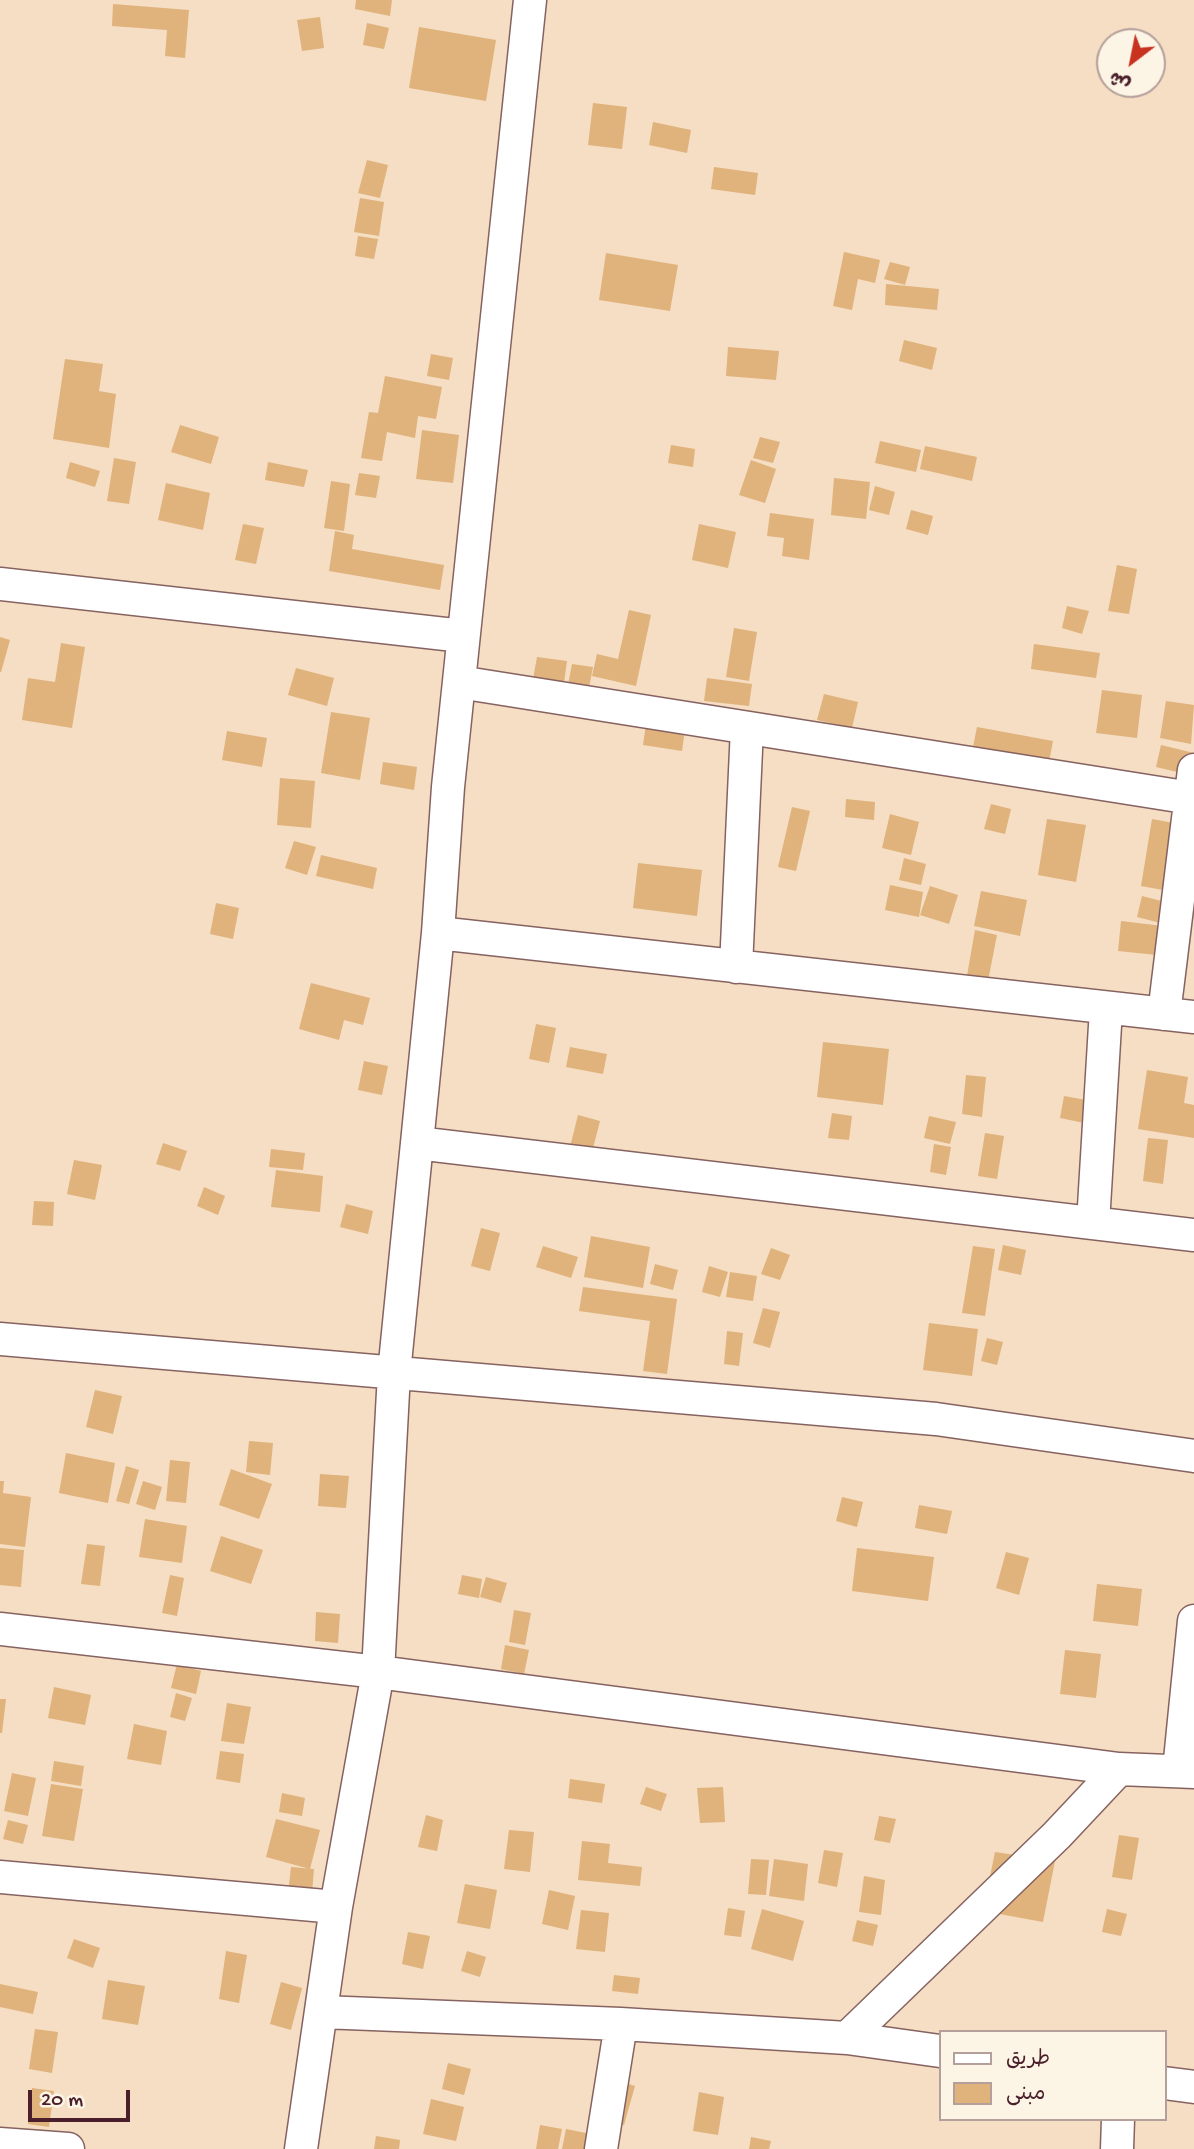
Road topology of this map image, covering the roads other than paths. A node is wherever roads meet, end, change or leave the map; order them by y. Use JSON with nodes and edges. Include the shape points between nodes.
{"nodes":[{"id":1,"x":530,"y":0,"type":"edge"},
{"id":2,"x":0,"y":584,"type":"edge"},
{"id":3,"x":463,"y":636,"type":"junction"},
{"id":4,"x":459,"y":682,"type":"junction"},
{"id":5,"x":747,"y":728,"type":"junction"},
{"id":6,"x":1192,"y":784,"type":"edge"},
{"id":7,"x":438,"y":933,"type":"junction"},
{"id":8,"x":736,"y":967,"type":"junction"},
{"id":9,"x":1106,"y":1009,"type":"junction"},
{"id":10,"x":1179,"y":1016,"type":"edge"},
{"id":11,"x":416,"y":1143,"type":"junction"},
{"id":12,"x":1093,"y":1223,"type":"junction"},
{"id":13,"x":1194,"y":1235,"type":"edge"},
{"id":14,"x":0,"y":1339,"type":"edge"},
{"id":15,"x":394,"y":1373,"type":"junction"},
{"id":16,"x":1194,"y":1456,"type":"edge"},
{"id":17,"x":1194,"y":1620,"type":"edge"},
{"id":18,"x":0,"y":1629,"type":"edge"},
{"id":19,"x":378,"y":1672,"type":"junction"},
{"id":20,"x":1119,"y":1769,"type":"junction"},
{"id":21,"x":1187,"y":1771,"type":"edge"},
{"id":22,"x":0,"y":1877,"type":"edge"},
{"id":23,"x":336,"y":1907,"type":"junction"},
{"id":24,"x":322,"y":2012,"type":"junction"},
{"id":25,"x":621,"y":2024,"type":"junction"},
{"id":26,"x":847,"y":2038,"type":"junction"},
{"id":27,"x":939,"y":2052,"type":"edge"},
{"id":28,"x":1166,"y":2083,"type":"edge"},
{"id":29,"x":1194,"y":2087,"type":"edge"},
{"id":30,"x":1118,"y":2121,"type":"edge"},
{"id":31,"x":0,"y":2144,"type":"edge"},
{"id":32,"x":68,"y":2149,"type":"edge"},
{"id":33,"x":300,"y":2149,"type":"edge"},
{"id":34,"x":601,"y":2149,"type":"edge"},
{"id":35,"x":1117,"y":2149,"type":"edge"}],
"edges":[{"from":1,"to":3,"type":"street"},
{"from":2,"to":3,"type":"street"},
{"from":3,"to":4,"type":"street"},
{"from":4,"to":5,"type":"street"},
{"from":4,"to":7,"type":"street"},
{"from":5,"to":6,"type":"street"},
{"from":5,"to":8,"type":"street"},
{"from":6,"to":10,"type":"street"},
{"from":7,"to":8,"type":"street"},
{"from":7,"to":11,"type":"street"},
{"from":8,"to":9,"type":"street"},
{"from":9,"to":10,"type":"street"},
{"from":9,"to":12,"type":"street"},
{"from":11,"to":12,"type":"street"},
{"from":11,"to":15,"type":"street"},
{"from":12,"to":13,"type":"street"},
{"from":14,"to":15,"type":"street"},
{"from":15,"to":16,"type":"street","via":[[936,1419]]},
{"from":15,"to":19,"type":"street"},
{"from":17,"to":21,"type":"street"},
{"from":18,"to":19,"type":"street"},
{"from":19,"to":20,"type":"street"},
{"from":19,"to":23,"type":"street"},
{"from":20,"to":21,"type":"street"},
{"from":20,"to":26,"type":"street"},
{"from":22,"to":23,"type":"street"},
{"from":23,"to":24,"type":"street"},
{"from":24,"to":25,"type":"street"},
{"from":24,"to":33,"type":"street"},
{"from":25,"to":26,"type":"street"},
{"from":25,"to":34,"type":"street"},
{"from":26,"to":27,"type":"street"},
{"from":28,"to":29,"type":"street"},
{"from":30,"to":35,"type":"street"},
{"from":31,"to":32,"type":"street"}]}
